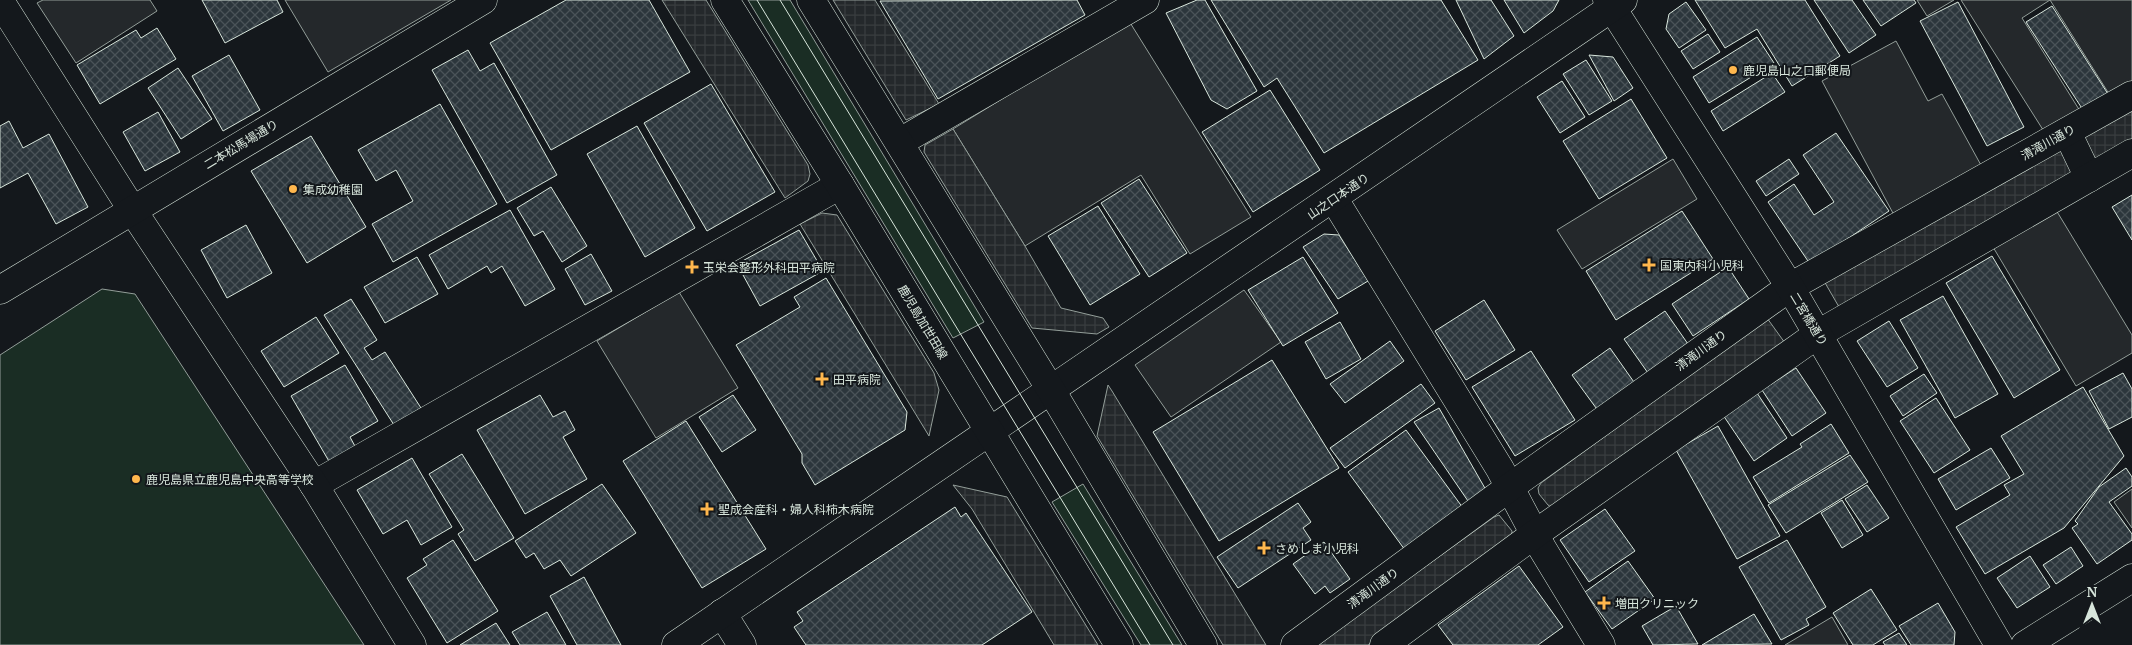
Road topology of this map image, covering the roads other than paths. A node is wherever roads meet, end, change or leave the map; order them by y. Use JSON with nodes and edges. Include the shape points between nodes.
{"nodes":[{"id":1,"x":483,"y":0,"type":"edge"},
{"id":2,"x":725,"y":0,"type":"edge"},
{"id":3,"x":811,"y":0,"type":"edge"},
{"id":4,"x":1145,"y":0,"type":"edge"},
{"id":5,"x":0,"y":1,"type":"edge"},
{"id":6,"x":1614,"y":3,"type":"edge"},
{"id":7,"x":2132,"y":95,"type":"edge"},
{"id":8,"x":2067,"y":132,"type":"junction"},
{"id":9,"x":900,"y":142,"type":"junction"},
{"id":10,"x":2132,"y":153,"type":"edge"},
{"id":11,"x":2089,"y":178,"type":"junction"},
{"id":12,"x":840,"y":185,"type":"junction"},
{"id":13,"x":1334,"y":199,"type":"junction"},
{"id":14,"x":133,"y":211,"type":"junction"},
{"id":15,"x":1790,"y":287,"type":"junction"},
{"id":16,"x":0,"y":290,"type":"edge"},
{"id":17,"x":1818,"y":334,"type":"junction"},
{"id":18,"x":1051,"y":390,"type":"junction"},
{"id":19,"x":990,"y":432,"type":"junction"},
{"id":20,"x":314,"y":485,"type":"junction"},
{"id":21,"x":1510,"y":487,"type":"junction"},
{"id":22,"x":1535,"y":534,"type":"junction"},
{"id":23,"x":2132,"y":578,"type":"edge"},
{"id":24,"x":722,"y":614,"type":"junction"},
{"id":25,"x":412,"y":645,"type":"edge"},
{"id":26,"x":676,"y":645,"type":"edge"},
{"id":27,"x":742,"y":645,"type":"edge"},
{"id":28,"x":1119,"y":645,"type":"edge"},
{"id":29,"x":1203,"y":645,"type":"edge"},
{"id":30,"x":1295,"y":645,"type":"edge"},
{"id":31,"x":1384,"y":645,"type":"edge"},
{"id":32,"x":1601,"y":645,"type":"edge"},
{"id":33,"x":1999,"y":645,"type":"edge"},
{"id":34,"x":2025,"y":645,"type":"edge"}],
"edges":[{"from":1,"to":14,"type":"street","name":"二本松馬場通り"},
{"from":2,"to":12,"type":"street","name":"鹿児島加世田線"},
{"from":3,"to":9,"type":"street"},
{"from":4,"to":9,"type":"street"},
{"from":5,"to":14,"type":"street"},
{"from":6,"to":13,"type":"street","name":"山之口本通り"},
{"from":6,"to":15,"type":"street","name":"二宮橋通り"},
{"from":7,"to":8,"type":"street","name":"清滝川通り"},
{"from":8,"to":11,"type":"street"},
{"from":8,"to":15,"type":"street","name":"清滝川通り"},
{"from":9,"to":18,"type":"street"},
{"from":10,"to":11,"type":"street"},
{"from":11,"to":17,"type":"street"},
{"from":12,"to":19,"type":"street","name":"鹿児島加世田線"},
{"from":12,"to":20,"type":"street"},
{"from":13,"to":18,"type":"street","name":"山之口本通り"},
{"from":13,"to":21,"type":"street"},
{"from":14,"to":16,"type":"street","name":"二本松馬場通り"},
{"from":14,"to":20,"type":"street"},
{"from":15,"to":17,"type":"street","name":"二宮橋通り"},
{"from":15,"to":21,"type":"street","name":"清滝川通り"},
{"from":17,"to":22,"type":"street"},
{"from":17,"to":33,"type":"street","name":"二宮橋通り"},
{"from":18,"to":19,"type":"street","name":"山之口本通り"},
{"from":18,"to":29,"type":"street"},
{"from":19,"to":24,"type":"street","name":"山之口本通り"},
{"from":19,"to":28,"type":"street","name":"鹿児島加世田線"},
{"from":20,"to":25,"type":"street"},
{"from":21,"to":22,"type":"street"},
{"from":21,"to":30,"type":"street","name":"清滝川通り"},
{"from":22,"to":31,"type":"street"},
{"from":22,"to":32,"type":"street"},
{"from":23,"to":34,"type":"street"},
{"from":24,"to":26,"type":"street","name":"山之口本通り"},
{"from":24,"to":27,"type":"street"}]}
